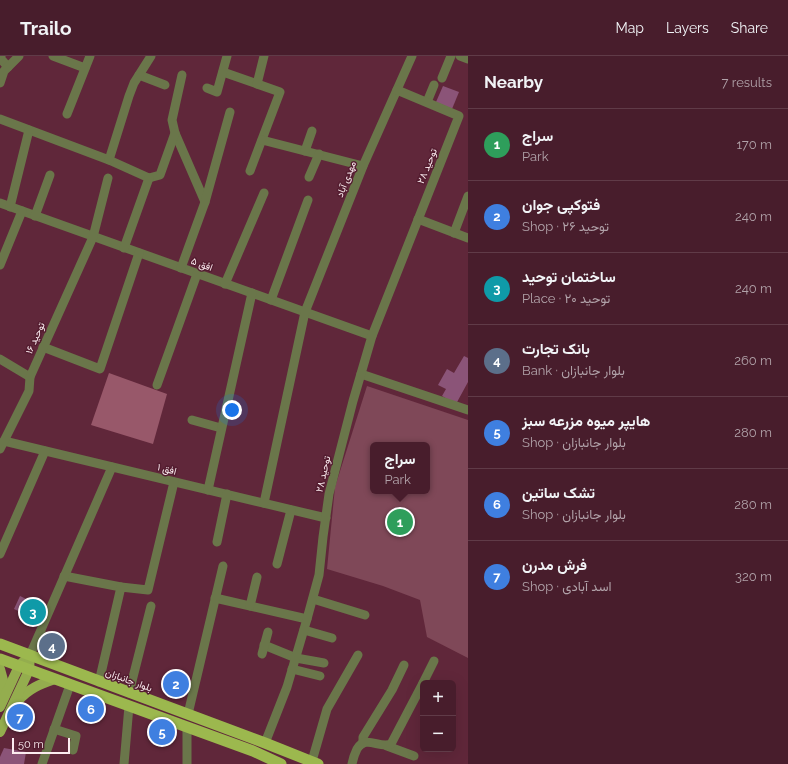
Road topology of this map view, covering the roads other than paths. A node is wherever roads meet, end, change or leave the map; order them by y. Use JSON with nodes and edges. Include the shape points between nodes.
{"nodes":[{"id":1,"x":1,"y":56,"type":"edge"},
{"id":2,"x":19,"y":56,"type":"edge"},
{"id":3,"x":53,"y":56,"type":"edge"},
{"id":4,"x":90,"y":56,"type":"edge"},
{"id":5,"x":151,"y":56,"type":"edge"},
{"id":6,"x":227,"y":56,"type":"edge"},
{"id":7,"x":264,"y":56,"type":"edge"},
{"id":8,"x":451,"y":56,"type":"edge"},
{"id":9,"x":460,"y":56,"type":"edge"},
{"id":10,"x":408,"y":57,"type":"edge"},
{"id":11,"x":468,"y":59,"type":"edge"},
{"id":12,"x":8,"y":67,"type":"junction"},
{"id":13,"x":85,"y":68,"type":"junction"},
{"id":14,"x":223,"y":72,"type":"junction"},
{"id":15,"x":139,"y":75,"type":"junction"},
{"id":16,"x":182,"y":75,"type":"dead end"},
{"id":17,"x":442,"y":78,"type":"dead end"},
{"id":18,"x":0,"y":83,"type":"edge"},
{"id":19,"x":257,"y":84,"type":"junction"},
{"id":20,"x":165,"y":85,"type":"dead end"},
{"id":21,"x":434,"y":85,"type":"dead end"},
{"id":22,"x":207,"y":88,"type":"dead end"},
{"id":23,"x":397,"y":90,"type":"junction"},
{"id":24,"x":427,"y":102,"type":"junction"},
{"id":25,"x":230,"y":112,"type":"dead end"},
{"id":26,"x":67,"y":114,"type":"dead end"},
{"id":27,"x":0,"y":119,"type":"edge"},
{"id":28,"x":29,"y":130,"type":"junction"},
{"id":29,"x":312,"y":131,"type":"dead end"},
{"id":30,"x":175,"y":133,"type":"junction"},
{"id":31,"x":262,"y":140,"type":"junction"},
{"id":32,"x":304,"y":151,"type":"junction"},
{"id":33,"x":319,"y":154,"type":"junction"},
{"id":34,"x":109,"y":160,"type":"junction"},
{"id":35,"x":364,"y":166,"type":"junction"},
{"id":36,"x":250,"y":171,"type":"dead end"},
{"id":37,"x":50,"y":175,"type":"dead end"},
{"id":38,"x":309,"y":177,"type":"dead end"},
{"id":39,"x":108,"y":178,"type":"dead end"},
{"id":40,"x":149,"y":178,"type":"junction"},
{"id":41,"x":264,"y":193,"type":"dead end"},
{"id":42,"x":468,"y":196,"type":"edge"},
{"id":43,"x":308,"y":200,"type":"dead end"},
{"id":44,"x":205,"y":202,"type":"junction"},
{"id":45,"x":0,"y":203,"type":"edge"},
{"id":46,"x":10,"y":207,"type":"junction"},
{"id":47,"x":22,"y":211,"type":"junction"},
{"id":48,"x":35,"y":216,"type":"junction"},
{"id":49,"x":418,"y":219,"type":"junction"},
{"id":50,"x":454,"y":232,"type":"junction"},
{"id":51,"x":93,"y":236,"type":"junction"},
{"id":52,"x":468,"y":238,"type":"edge"},
{"id":53,"x":124,"y":248,"type":"junction"},
{"id":54,"x":139,"y":253,"type":"junction"},
{"id":55,"x":0,"y":265,"type":"edge"},
{"id":56,"x":181,"y":268,"type":"junction"},
{"id":57,"x":197,"y":274,"type":"junction"},
{"id":58,"x":225,"y":284,"type":"junction"},
{"id":59,"x":252,"y":293,"type":"junction"},
{"id":60,"x":271,"y":300,"type":"junction"},
{"id":61,"x":305,"y":312,"type":"junction"},
{"id":62,"x":372,"y":336,"type":"junction"},
{"id":63,"x":43,"y":347,"type":"junction"},
{"id":64,"x":0,"y":359,"type":"edge"},
{"id":65,"x":361,"y":374,"type":"junction"},
{"id":66,"x":30,"y":377,"type":"junction"},
{"id":67,"x":157,"y":385,"type":"dead end"},
{"id":68,"x":468,"y":410,"type":"edge"},
{"id":69,"x":192,"y":420,"type":"dead end"},
{"id":70,"x":221,"y":428,"type":"junction"},
{"id":71,"x":2,"y":445,"type":"edge"},
{"id":72,"x":45,"y":451,"type":"junction"},
{"id":73,"x":112,"y":467,"type":"junction"},
{"id":74,"x":174,"y":482,"type":"junction"},
{"id":75,"x":208,"y":490,"type":"junction"},
{"id":76,"x":227,"y":494,"type":"junction"},
{"id":77,"x":264,"y":503,"type":"junction"},
{"id":78,"x":291,"y":510,"type":"junction"},
{"id":79,"x":326,"y":518,"type":"junction"},
{"id":80,"x":217,"y":542,"type":"dead end"},
{"id":81,"x":0,"y":554,"type":"edge"},
{"id":82,"x":277,"y":564,"type":"dead end"},
{"id":83,"x":223,"y":566,"type":"dead end"},
{"id":84,"x":64,"y":576,"type":"junction"},
{"id":85,"x":257,"y":577,"type":"dead end"},
{"id":86,"x":122,"y":587,"type":"junction"},
{"id":87,"x":215,"y":598,"type":"junction"},
{"id":88,"x":313,"y":599,"type":"junction"},
{"id":89,"x":150,"y":606,"type":"dead end"},
{"id":90,"x":250,"y":606,"type":"junction"},
{"id":91,"x":365,"y":615,"type":"dead end"},
{"id":92,"x":308,"y":619,"type":"junction"},
{"id":93,"x":42,"y":628,"type":"junction"},
{"id":94,"x":304,"y":630,"type":"junction"},
{"id":95,"x":268,"y":632,"type":"dead end"},
{"id":96,"x":332,"y":638,"type":"dead end"},
{"id":97,"x":0,"y":644,"type":"edge"},
{"id":98,"x":30,"y":655,"type":"junction"},
{"id":99,"x":358,"y":655,"type":"dead end"},
{"id":100,"x":296,"y":658,"type":"junction"},
{"id":101,"x":0,"y":659,"type":"edge"},
{"id":102,"x":434,"y":662,"type":"dead end"},
{"id":103,"x":324,"y":664,"type":"dead end"},
{"id":104,"x":404,"y":664,"type":"dead end"},
{"id":105,"x":59,"y":666,"type":"junction"},
{"id":106,"x":24,"y":668,"type":"junction"},
{"id":107,"x":0,"y":669,"type":"edge"},
{"id":108,"x":292,"y":669,"type":"junction"},
{"id":109,"x":320,"y":676,"type":"dead end"},
{"id":110,"x":55,"y":679,"type":"junction"},
{"id":111,"x":425,"y":680,"type":"edge"},
{"id":112,"x":99,"y":682,"type":"junction"},
{"id":113,"x":70,"y":685,"type":"junction"},
{"id":114,"x":420,"y":689,"type":"edge"},
{"id":115,"x":129,"y":693,"type":"junction"},
{"id":116,"x":1,"y":705,"type":"edge"},
{"id":117,"x":129,"y":706,"type":"junction"},
{"id":118,"x":11,"y":709,"type":"junction"},
{"id":119,"x":188,"y":714,"type":"junction"},
{"id":120,"x":187,"y":727,"type":"junction"},
{"id":121,"x":54,"y":729,"type":"junction"},
{"id":122,"x":0,"y":732,"type":"edge"},
{"id":123,"x":265,"y":743,"type":"junction"},
{"id":124,"x":363,"y":743,"type":"junction"},
{"id":125,"x":387,"y":746,"type":"junction"},
{"id":126,"x":73,"y":750,"type":"dead end"},
{"id":127,"x":414,"y":756,"type":"dead end"},
{"id":128,"x":260,"y":760,"type":"edge"},
{"id":129,"x":315,"y":763,"type":"edge"},
{"id":130,"x":42,"y":764,"type":"edge"},
{"id":131,"x":124,"y":764,"type":"edge"},
{"id":132,"x":187,"y":764,"type":"edge"},
{"id":133,"x":281,"y":764,"type":"edge"},
{"id":134,"x":352,"y":764,"type":"edge"}],
"edges":[{"from":1,"to":12,"type":"street"},
{"from":2,"to":12,"type":"street"},
{"from":3,"to":13,"type":"street"},
{"from":4,"to":13,"type":"street"},
{"from":5,"to":15,"type":"street"},
{"from":6,"to":14,"type":"street"},
{"from":7,"to":19,"type":"street"},
{"from":8,"to":17,"type":"street"},
{"from":9,"to":11,"type":"street"},
{"from":10,"to":23,"type":"street","name":"مهدی آباد"},
{"from":12,"to":18,"type":"street"},
{"from":13,"to":26,"type":"street"},
{"from":14,"to":19,"type":"street"},
{"from":14,"to":22,"type":"street","via":[[217,92]]},
{"from":15,"to":20,"type":"street"},
{"from":15,"to":34,"type":"street","via":[[128,96]]},
{"from":16,"to":30,"type":"street","via":[[172,120]]},
{"from":19,"to":31,"type":"street","via":[[280,92]]},
{"from":21,"to":24,"type":"street"},
{"from":23,"to":24,"type":"street"},
{"from":23,"to":35,"type":"street","name":"مهدی آباد"},
{"from":24,"to":49,"type":"street","name":"توحید ۲۸","via":[[459,116],[423,199]]},
{"from":25,"to":44,"type":"street"},
{"from":27,"to":28,"type":"street"},
{"from":28,"to":34,"type":"street"},
{"from":28,"to":46,"type":"street"},
{"from":29,"to":32,"type":"street"},
{"from":30,"to":40,"type":"street","via":[[160,175]]},
{"from":30,"to":44,"type":"street"},
{"from":31,"to":32,"type":"street"},
{"from":31,"to":36,"type":"street"},
{"from":32,"to":33,"type":"street"},
{"from":33,"to":35,"type":"street"},
{"from":33,"to":38,"type":"street"},
{"from":34,"to":40,"type":"street"},
{"from":35,"to":61,"type":"street","name":"مهدی آباد"},
{"from":37,"to":48,"type":"street"},
{"from":39,"to":51,"type":"street","name":"توحید ۱۶"},
{"from":40,"to":53,"type":"street"},
{"from":41,"to":58,"type":"street"},
{"from":42,"to":50,"type":"street"},
{"from":43,"to":60,"type":"street"},
{"from":44,"to":56,"type":"street"},
{"from":45,"to":46,"type":"street","name":"افق ۵"},
{"from":46,"to":47,"type":"street","name":"افق ۵"},
{"from":47,"to":48,"type":"street","name":"افق ۵"},
{"from":47,"to":55,"type":"street"},
{"from":48,"to":51,"type":"street","name":"افق ۵"},
{"from":49,"to":50,"type":"street"},
{"from":49,"to":62,"type":"street","name":"توحید ۲۸"},
{"from":50,"to":52,"type":"street"},
{"from":51,"to":53,"type":"street","name":"افق ۵"},
{"from":51,"to":63,"type":"street","name":"توحید ۱۶"},
{"from":53,"to":54,"type":"street","name":"افق ۵"},
{"from":54,"to":56,"type":"street","name":"افق ۵"},
{"from":54,"to":63,"type":"street","via":[[100,369]]},
{"from":56,"to":57,"type":"street","name":"افق ۵"},
{"from":57,"to":58,"type":"street","name":"افق ۵"},
{"from":57,"to":67,"type":"street"},
{"from":58,"to":59,"type":"street","name":"افق ۵"},
{"from":59,"to":60,"type":"street","name":"افق ۵"},
{"from":59,"to":70,"type":"street"},
{"from":60,"to":61,"type":"street","name":"افق ۵"},
{"from":61,"to":62,"type":"street"},
{"from":61,"to":77,"type":"street","name":"مهدی آباد"},
{"from":62,"to":65,"type":"street","name":"توحید ۲۸"},
{"from":63,"to":66,"type":"street","name":"توحید ۱۶"},
{"from":64,"to":66,"type":"street"},
{"from":65,"to":68,"type":"street"},
{"from":65,"to":79,"type":"street","name":"توحید ۲۸","via":[[329,494]]},
{"from":66,"to":71,"type":"street","name":"توحید ۱۶","via":[[29,391]]},
{"from":69,"to":70,"type":"street"},
{"from":70,"to":75,"type":"street"},
{"from":71,"to":72,"type":"street","name":"افق ۱"},
{"from":72,"to":73,"type":"street","name":"افق ۱"},
{"from":72,"to":81,"type":"street"},
{"from":73,"to":74,"type":"street","name":"افق ۱"},
{"from":73,"to":84,"type":"street"},
{"from":74,"to":75,"type":"street","name":"افق ۱"},
{"from":74,"to":86,"type":"street","via":[[148,590]]},
{"from":75,"to":76,"type":"street","name":"افق ۱"},
{"from":76,"to":77,"type":"street","name":"افق ۱"},
{"from":76,"to":80,"type":"street"},
{"from":77,"to":78,"type":"street","name":"افق ۱"},
{"from":78,"to":79,"type":"street","name":"افق ۱"},
{"from":78,"to":82,"type":"street"},
{"from":79,"to":88,"type":"street","name":"توحید ۲۸","via":[[319,575]]},
{"from":83,"to":87,"type":"street"},
{"from":84,"to":86,"type":"street"},
{"from":84,"to":93,"type":"street"},
{"from":85,"to":90,"type":"street"},
{"from":86,"to":112,"type":"street"},
{"from":87,"to":90,"type":"street"},
{"from":87,"to":119,"type":"street"},
{"from":88,"to":91,"type":"street"},
{"from":88,"to":92,"type":"street","name":"توحید ۲۸"},
{"from":89,"to":115,"type":"street"},
{"from":90,"to":92,"type":"street"},
{"from":92,"to":94,"type":"street","name":"توحید ۲۸"},
{"from":93,"to":98,"type":"street"},
{"from":93,"to":105,"type":"street","via":[[41,643],[44,652]]},
{"from":94,"to":96,"type":"street"},
{"from":94,"to":100,"type":"street","name":"توحید ۲۸"},
{"from":95,"to":100,"type":"street","via":[[263,650]]},
{"from":97,"to":98,"type":"highway","name":"بلوار جانبازان"},
{"from":98,"to":105,"type":"highway","name":"بلوار جانبازان"},
{"from":98,"to":106,"type":"main road"},
{"from":99,"to":129,"type":"street","via":[[327,709]]},
{"from":100,"to":103,"type":"street"},
{"from":100,"to":108,"type":"street","name":"توحید ۲۸"},
{"from":101,"to":106,"type":"highway"},
{"from":102,"to":111,"type":"street"},
{"from":104,"to":124,"type":"street","via":[[392,690],[363,737]]},
{"from":105,"to":112,"type":"highway","name":"بلوار جانبازان"},
{"from":106,"to":110,"type":"highway"},
{"from":106,"to":116,"type":"main road"},
{"from":106,"to":118,"type":"main road"},
{"from":107,"to":116,"type":"main road","via":[[3,680]]},
{"from":108,"to":109,"type":"street"},
{"from":108,"to":123,"type":"street","name":"توحید ۲۸"},
{"from":110,"to":113,"type":"highway"},
{"from":110,"to":118,"type":"main road","via":[[31,689]]},
{"from":112,"to":115,"type":"highway","name":"بلوار جانبازان"},
{"from":113,"to":117,"type":"highway"},
{"from":113,"to":121,"type":"street"},
{"from":114,"to":125,"type":"street","via":[[392,744]]},
{"from":115,"to":119,"type":"highway","name":"بلوار جانبازان"},
{"from":117,"to":120,"type":"highway"},
{"from":117,"to":131,"type":"street"},
{"from":118,"to":122,"type":"main road"},
{"from":119,"to":123,"type":"highway","name":"بلوار جانبازان"},
{"from":120,"to":128,"type":"highway"},
{"from":120,"to":132,"type":"street"},
{"from":121,"to":126,"type":"street","via":[[76,736]]},
{"from":121,"to":130,"type":"street"},
{"from":123,"to":129,"type":"highway","name":"بلوار جانبازان"},
{"from":124,"to":125,"type":"street","via":[[371,741]]},
{"from":124,"to":134,"type":"street","via":[[357,749]]},
{"from":125,"to":127,"type":"street"},
{"from":128,"to":133,"type":"highway"}]}
